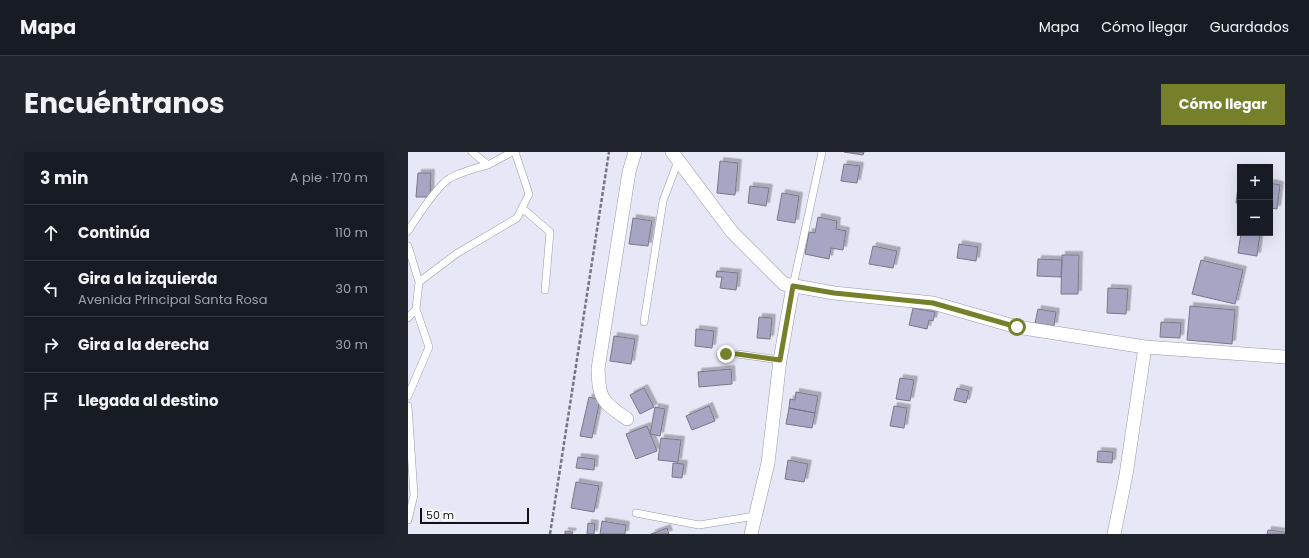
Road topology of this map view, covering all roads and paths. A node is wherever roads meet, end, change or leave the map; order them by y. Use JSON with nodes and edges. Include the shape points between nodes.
{"nodes":[{"id":1,"x":472,"y":152,"type":"edge"},
{"id":2,"x":512,"y":152,"type":"edge"},
{"id":3,"x":515,"y":152,"type":"edge"},
{"id":4,"x":609,"y":152,"type":"edge"},
{"id":5,"x":635,"y":152,"type":"edge"},
{"id":6,"x":822,"y":152,"type":"edge"},
{"id":7,"x":675,"y":156,"type":"edge"},
{"id":8,"x":488,"y":165,"type":"junction"},
{"id":9,"x":522,"y":208,"type":"junction"},
{"id":10,"x":408,"y":231,"type":"edge"},
{"id":11,"x":408,"y":246,"type":"edge"},
{"id":12,"x":419,"y":282,"type":"junction"},
{"id":13,"x":793,"y":286,"type":"junction"},
{"id":14,"x":545,"y":290,"type":"dead end"},
{"id":15,"x":416,"y":309,"type":"junction"},
{"id":16,"x":408,"y":318,"type":"edge"},
{"id":17,"x":644,"y":322,"type":"dead end"},
{"id":18,"x":1145,"y":347,"type":"junction"},
{"id":19,"x":726,"y":354,"type":"dead end"},
{"id":20,"x":1285,"y":357,"type":"edge"},
{"id":21,"x":780,"y":360,"type":"junction"},
{"id":22,"x":408,"y":396,"type":"edge"},
{"id":23,"x":408,"y":406,"type":"edge"},
{"id":24,"x":627,"y":419,"type":"dead end"},
{"id":25,"x":410,"y":464,"type":"edge"},
{"id":26,"x":636,"y":513,"type":"dead end"},
{"id":27,"x":755,"y":516,"type":"junction"},
{"id":28,"x":408,"y":520,"type":"edge"},
{"id":29,"x":550,"y":534,"type":"edge"},
{"id":30,"x":751,"y":534,"type":"edge"},
{"id":31,"x":1114,"y":534,"type":"edge"}],
"edges":[{"from":1,"to":8,"type":"lane"},
{"from":2,"to":8,"type":"lane"},
{"from":3,"to":9,"type":"lane","via":[[529,194]]},
{"from":4,"to":29,"type":"path"},
{"from":5,"to":24,"type":"street","via":[[629,172],[598,368],[600,395],[609,406]]},
{"from":6,"to":13,"type":"lane"},
{"from":7,"to":13,"type":"street","via":[[732,232],[784,284]]},
{"from":7,"to":17,"type":"lane","via":[[663,201]]},
{"from":8,"to":10,"type":"lane","via":[[449,179],[425,206]]},
{"from":9,"to":12,"type":"lane","via":[[517,218],[456,254]]},
{"from":9,"to":14,"type":"lane","via":[[550,232]]},
{"from":11,"to":12,"type":"lane"},
{"from":12,"to":15,"type":"lane"},
{"from":13,"to":18,"type":"street","via":[[834,293],[933,303],[1017,327]]},
{"from":13,"to":21,"type":"street"},
{"from":15,"to":16,"type":"lane"},
{"from":15,"to":22,"type":"lane","via":[[429,347]]},
{"from":18,"to":20,"type":"street"},
{"from":18,"to":31,"type":"street","via":[[1126,475]]},
{"from":19,"to":21,"type":"lane"},
{"from":21,"to":27,"type":"street","via":[[768,463]]},
{"from":23,"to":25,"type":"lane"},
{"from":25,"to":28,"type":"lane","via":[[414,495]]},
{"from":26,"to":27,"type":"lane","via":[[699,525]]},
{"from":27,"to":30,"type":"street"}]}
